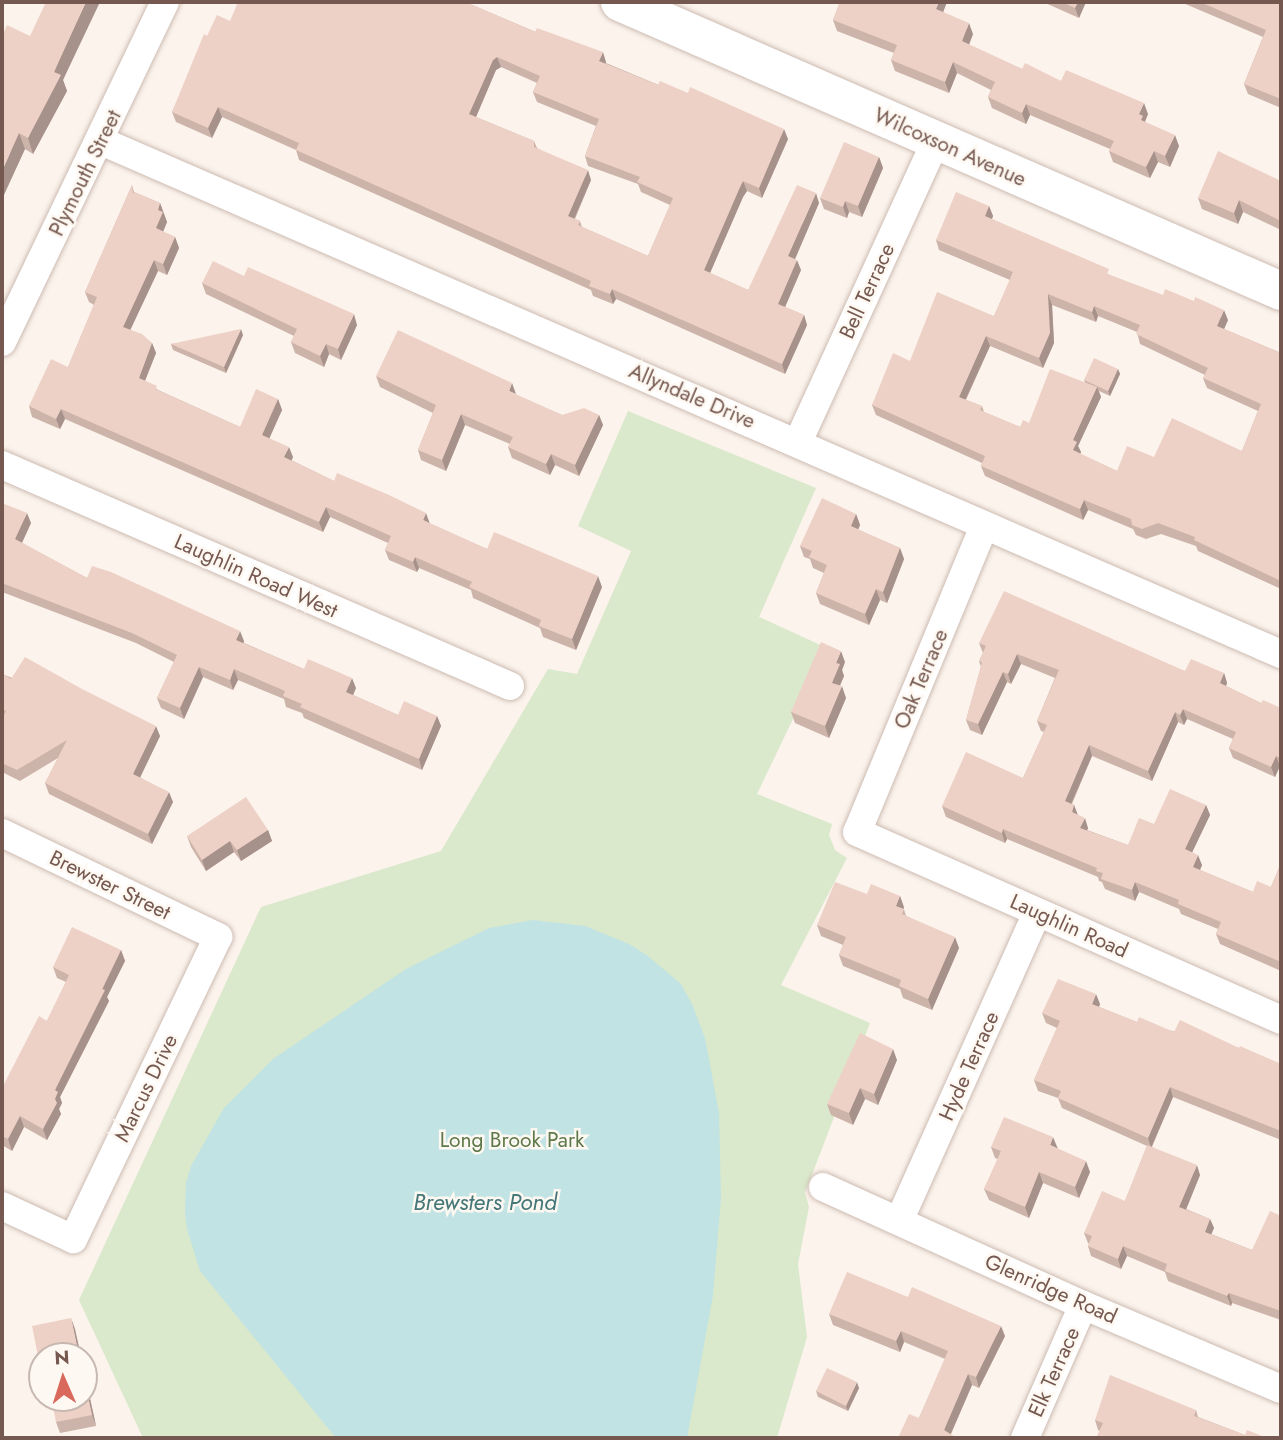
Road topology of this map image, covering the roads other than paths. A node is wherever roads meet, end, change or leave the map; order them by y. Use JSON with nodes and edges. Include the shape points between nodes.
{"nodes":[{"id":1,"x":165,"y":2,"type":"edge"},
{"id":2,"x":620,"y":2,"type":"edge"},
{"id":3,"x":101,"y":141,"type":"junction"},
{"id":4,"x":936,"y":141,"type":"junction"},
{"id":5,"x":1281,"y":291,"type":"edge"},
{"id":6,"x":2,"y":342,"type":"edge"},
{"id":7,"x":798,"y":442,"type":"junction"},
{"id":8,"x":2,"y":465,"type":"edge"},
{"id":9,"x":984,"y":526,"type":"junction"},
{"id":10,"x":1281,"y":654,"type":"edge"},
{"id":11,"x":510,"y":686,"type":"dead end"},
{"id":12,"x":2,"y":832,"type":"edge"},
{"id":13,"x":857,"y":832,"type":"joint"},
{"id":14,"x":1037,"y":913,"type":"junction"},
{"id":15,"x":218,"y":937,"type":"joint"},
{"id":16,"x":1281,"y":1020,"type":"edge"},
{"id":17,"x":822,"y":1187,"type":"dead end"},
{"id":18,"x":2,"y":1206,"type":"edge"},
{"id":19,"x":900,"y":1219,"type":"junction"},
{"id":20,"x":1083,"y":1305,"type":"junction"},
{"id":21,"x":1281,"y":1389,"type":"edge"},
{"id":22,"x":1025,"y":1438,"type":"edge"}],
"edges":[{"from":1,"to":3,"type":"street","name":"Plymouth Street"},
{"from":2,"to":4,"type":"street","name":"Wilcoxson Avenue"},
{"from":3,"to":6,"type":"street","name":"Plymouth Street"},
{"from":3,"to":7,"type":"street","name":"Allyndale Drive"},
{"from":4,"to":5,"type":"street","name":"Wilcoxson Avenue"},
{"from":4,"to":7,"type":"street","name":"Bell Terrace"},
{"from":7,"to":9,"type":"street","name":"Allyndale Drive"},
{"from":8,"to":11,"type":"street","name":"Laughlin Road West"},
{"from":9,"to":10,"type":"street","name":"Allyndale Drive"},
{"from":9,"to":13,"type":"street","name":"Oak Terrace"},
{"from":12,"to":15,"type":"street","name":"Brewster Street"},
{"from":13,"to":14,"type":"street","name":"Laughlin Road"},
{"from":14,"to":16,"type":"street","name":"Laughlin Road"},
{"from":14,"to":19,"type":"street","name":"Hyde Terrace"},
{"from":15,"to":18,"type":"street","name":"Marcus Drive","via":[[73,1239]]},
{"from":17,"to":19,"type":"street","name":"Glenridge Road"},
{"from":19,"to":20,"type":"street","name":"Glenridge Road"},
{"from":20,"to":21,"type":"street","name":"Glenridge Road"},
{"from":20,"to":22,"type":"street","name":"Elk Terrace"}]}
